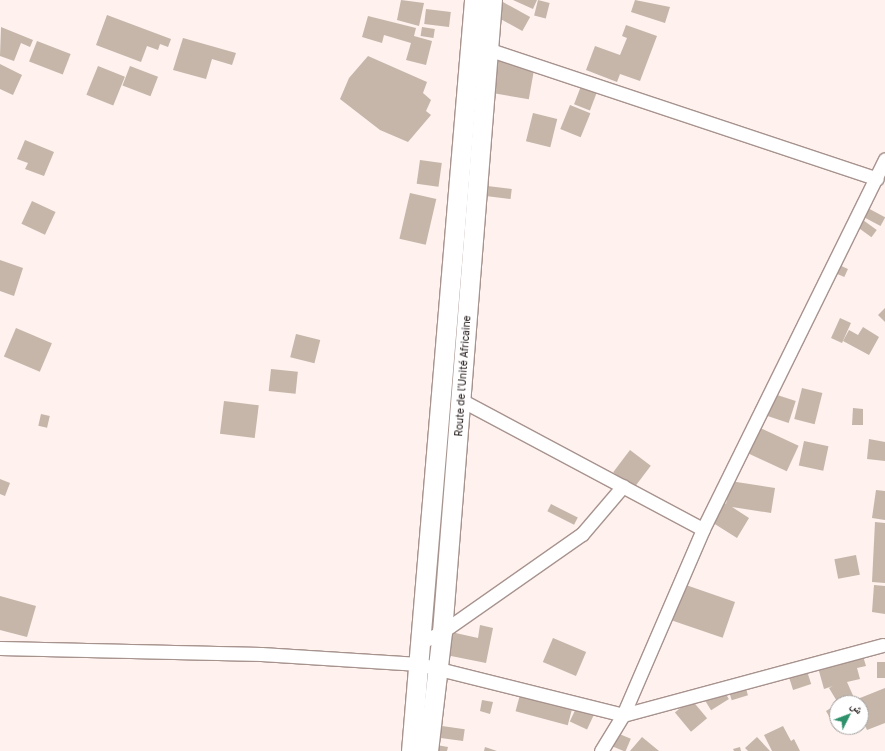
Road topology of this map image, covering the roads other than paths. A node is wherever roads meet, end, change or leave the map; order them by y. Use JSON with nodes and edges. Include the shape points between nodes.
{"nodes":[{"id":1,"x":474,"y":0,"type":"edge"},
{"id":2,"x":492,"y":0,"type":"edge"},
{"id":3,"x":479,"y":46,"type":"junction"},
{"id":4,"x":885,"y":159,"type":"edge"},
{"id":5,"x":877,"y":179,"type":"junction"},
{"id":6,"x":461,"y":400,"type":"junction"},
{"id":7,"x":623,"y":486,"type":"junction"},
{"id":8,"x":703,"y":529,"type":"junction"},
{"id":9,"x":442,"y":632,"type":"junction"},
{"id":10,"x":422,"y":642,"type":"junction"},
{"id":11,"x":884,"y":645,"type":"dead end"},
{"id":12,"x":0,"y":648,"type":"edge"},
{"id":13,"x":419,"y":664,"type":"junction"},
{"id":14,"x":438,"y":667,"type":"junction"},
{"id":15,"x":623,"y":715,"type":"junction"},
{"id":16,"x":412,"y":751,"type":"edge"},
{"id":17,"x":428,"y":751,"type":"edge"},
{"id":18,"x":601,"y":751,"type":"edge"}],
"edges":[{"from":1,"to":3,"type":"main road","name":"Route de l'Unité Africaine"},
{"from":2,"to":3,"type":"main road","name":"Route de l'Unité Africaine"},
{"from":3,"to":5,"type":"street"},
{"from":3,"to":6,"type":"main road","name":"Route de l'Unité Africaine"},
{"from":3,"to":10,"type":"main road","name":"Route de l'Unité Africaine","via":[[439,389]]},
{"from":4,"to":5,"type":"street"},
{"from":5,"to":8,"type":"street"},
{"from":6,"to":7,"type":"street"},
{"from":6,"to":9,"type":"main road","name":"Route de l'Unité Africaine"},
{"from":7,"to":8,"type":"street"},
{"from":7,"to":9,"type":"street","via":[[582,534]]},
{"from":8,"to":15,"type":"street"},
{"from":9,"to":10,"type":"street"},
{"from":9,"to":14,"type":"main road","name":"Route de l'Unité Africaine"},
{"from":10,"to":13,"type":"main road","name":"Route de l'Unité Africaine"},
{"from":11,"to":15,"type":"street"},
{"from":12,"to":13,"type":"street","via":[[261,654]]},
{"from":13,"to":14,"type":"street"},
{"from":13,"to":16,"type":"main road","name":"Route de l'Unité Africaine"},
{"from":14,"to":15,"type":"street"},
{"from":14,"to":17,"type":"main road","name":"Route de l'Unité Africaine"},
{"from":15,"to":18,"type":"street"}]}
